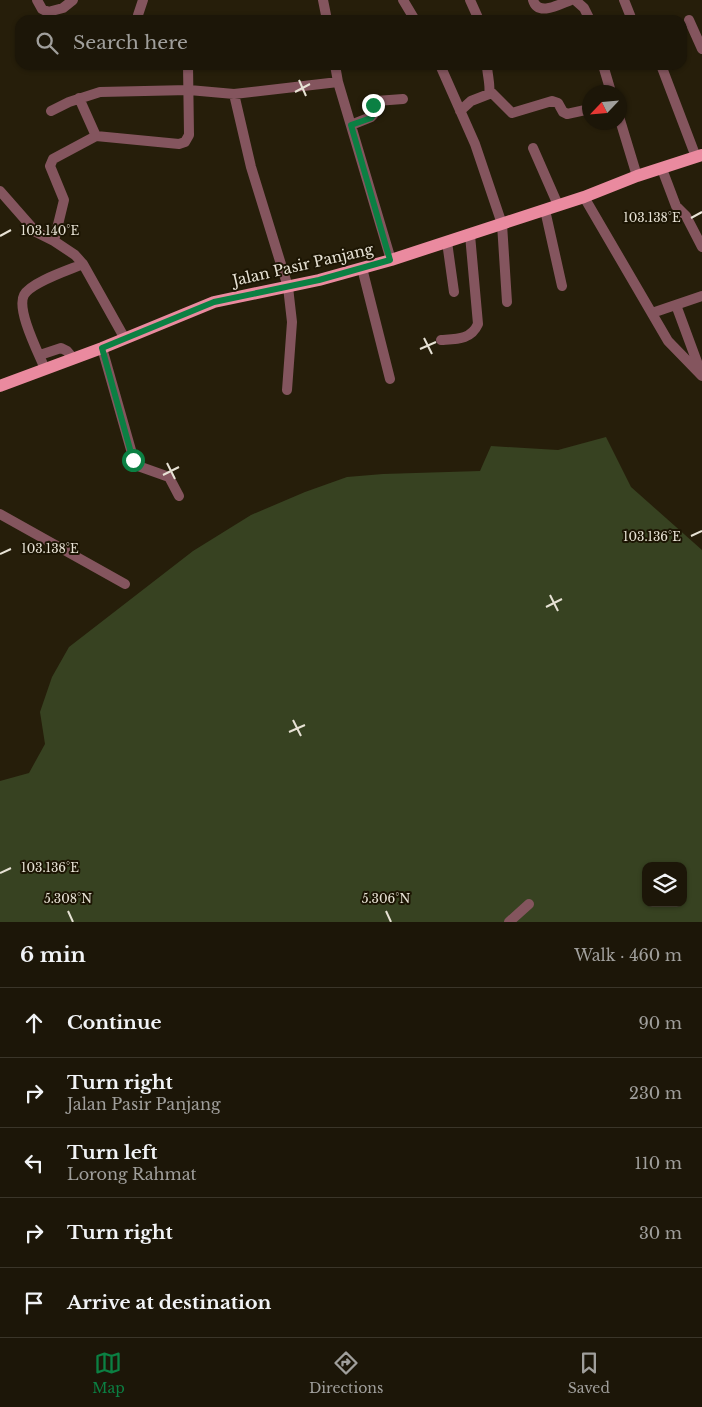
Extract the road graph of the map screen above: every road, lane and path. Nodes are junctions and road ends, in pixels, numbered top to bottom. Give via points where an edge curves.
1 (37, 0) edge
2 (73, 0) edge
3 (143, 0) edge
4 (323, 0) edge
5 (403, 0) edge
6 (470, 0) edge
7 (533, 0) edge
8 (571, 0) edge
9 (575, 0) edge
10 (624, 0) edge
11 (138, 15) edge
12 (326, 15) edge
13 (412, 15) edge
14 (476, 15) edge
15 (588, 15) edge
16 (630, 15) edge
17 (689, 20) dead end
18 (702, 49) edge
19 (188, 70) edge
20 (336, 70) edge
21 (442, 70) edge
22 (487, 70) edge
23 (604, 70) edge
24 (662, 70) edge
25 (338, 82) junction
26 (609, 85) edge
27 (189, 90) junction
28 (490, 91) junction
29 (234, 94) junction
30 (79, 98) junction
31 (403, 99) dead end
32 (51, 111) dead end
33 (460, 111) junction
34 (582, 111) edge
35 (351, 125) junction
36 (623, 130) edge
37 (96, 136) junction
38 (533, 148) dead end
39 (699, 156) edge
40 (662, 169) junction
41 (637, 176) junction
42 (0, 191) edge
43 (584, 197) junction
44 (558, 206) junction
45 (545, 210) junction
46 (502, 224) junction
47 (470, 235) junction
48 (54, 241) junction
49 (447, 242) junction
50 (702, 248) edge
51 (390, 260) junction
52 (83, 264) junction
53 (362, 268) junction
54 (562, 286) dead end
55 (288, 287) junction
56 (454, 292) dead end
57 (702, 296) edge
58 (507, 302) dead end
59 (676, 305) junction
60 (652, 313) junction
61 (124, 338) junction
62 (441, 340) dead end
63 (102, 348) junction
64 (40, 355) junction
65 (73, 358) junction
66 (45, 369) junction
67 (390, 379) dead end
68 (0, 386) edge
69 (287, 390) dead end
70 (179, 496) dead end
71 (0, 514) edge
72 (125, 584) dead end
73 (528, 904) dead end
74 (509, 922) edge

1 - 2 street via 48,12 64,8
3 - 11 street
4 - 12 street
5 - 13 street
6 - 14 street
7 - 8 street via 541,9
9 - 15 street
10 - 16 street
17 - 18 street
19 - 27 street
20 - 25 street
21 - 33 street
22 - 28 street
23 - 26 street
24 - 39 street
25 - 29 street
25 - 35 street
27 - 29 street
27 - 30 street via 100,92
27 - 37 street via 189,135 185,142
28 - 33 street
28 - 34 street via 512,113 552,101 567,114
29 - 55 street via 251,167
30 - 32 street
30 - 37 street
31 - 35 street via 376,102 371,118
33 - 46 street
35 - 51 street
36 - 41 street
37 - 48 street via 51,162 64,200
38 - 44 street
39 - 40 main road, Jalan Pasir Panjang
40 - 41 main road, Jalan Pasir Panjang
40 - 50 street via 676,206 686,216
41 - 43 main road, Jalan Pasir Panjang
42 - 48 street via 36,232
43 - 44 main road, Jalan Pasir Panjang
43 - 60 street
44 - 45 main road, Jalan Pasir Panjang
45 - 46 main road, Jalan Pasir Panjang
45 - 54 street
46 - 47 main road, Jalan Pasir Panjang
46 - 58 street
47 - 49 main road, Jalan Pasir Panjang
47 - 62 street via 478,324 475,330 460,339
48 - 52 street
49 - 51 main road, Jalan Pasir Panjang
49 - 56 street
51 - 53 main road, Jalan Pasir Panjang
52 - 61 street
52 - 64 street via 38,284 24,295 23,312
53 - 55 main road, Jalan Pasir Panjang
53 - 67 street
55 - 61 main road, Jalan Pasir Panjang via 214,302
55 - 69 street via 292,322
57 - 59 street
59 - 60 street
59 - 60 street via 702,376 668,341
61 - 63 main road, Jalan Pasir Panjang
63 - 65 main road, Jalan Pasir Panjang
63 - 70 street via 135,464 169,477
64 - 65 street via 61,348
64 - 66 street
65 - 66 main road, Jalan Pasir Panjang
66 - 68 main road, Jalan Pasir Panjang
71 - 72 street
73 - 74 street

